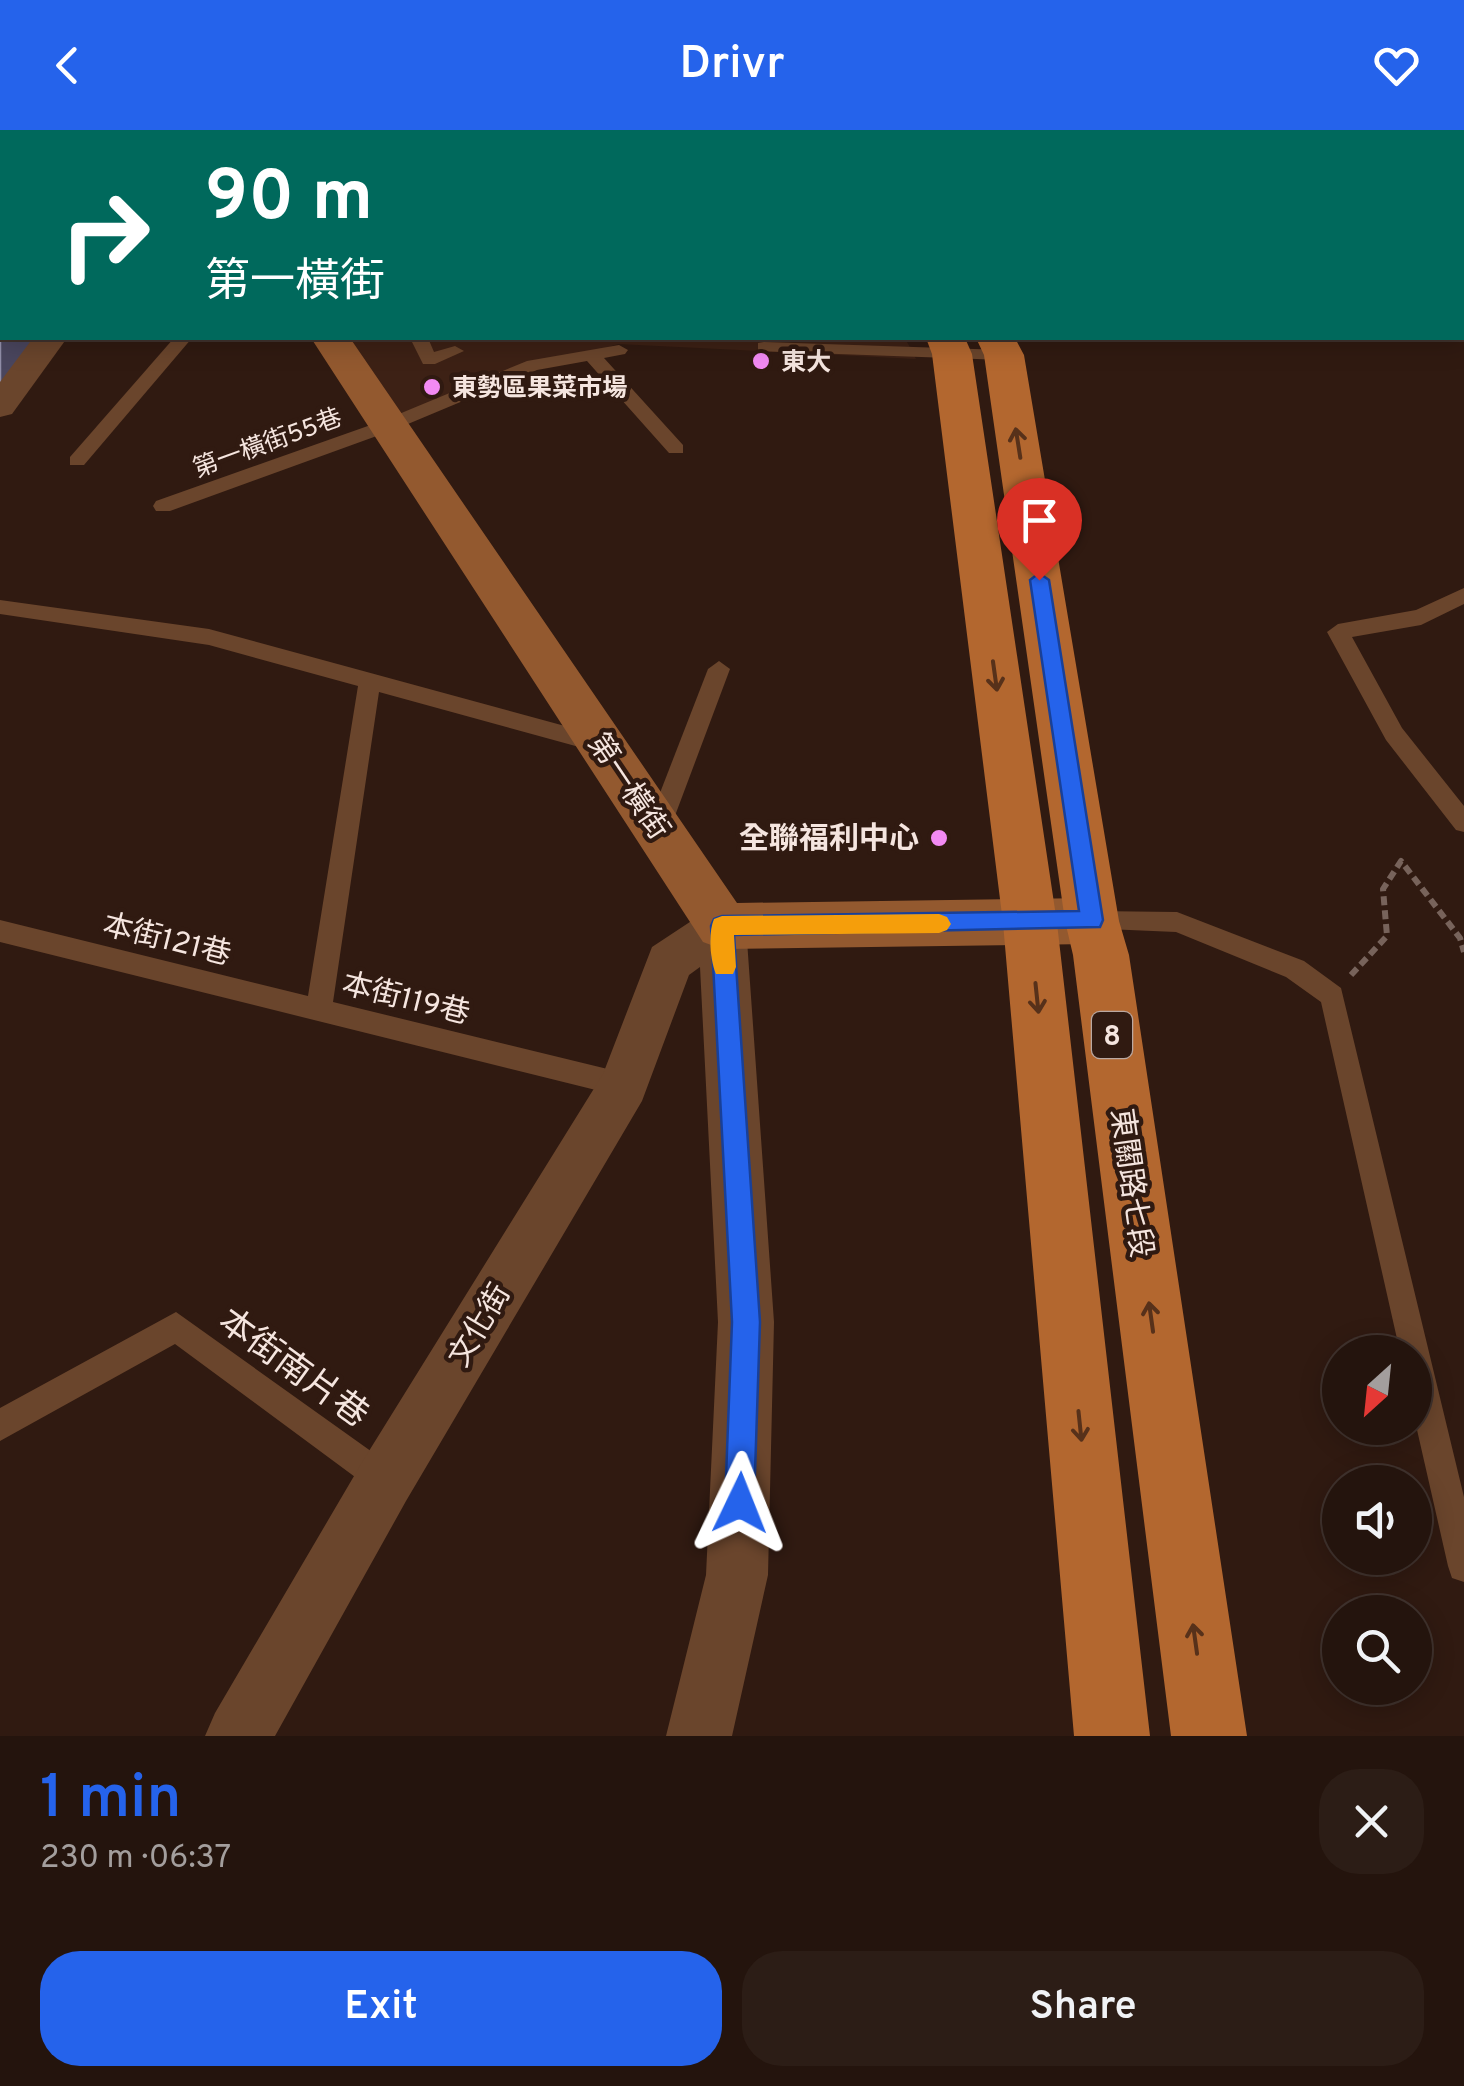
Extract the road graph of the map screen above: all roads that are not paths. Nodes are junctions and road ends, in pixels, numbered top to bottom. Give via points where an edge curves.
1 (49, 340) edge
2 (181, 340) edge
3 (331, 340) edge
4 (420, 340) edge
5 (975, 346) edge
6 (764, 347) dead end
7 (455, 350) dead end
8 (618, 350) dead end
9 (592, 355) junction
10 (0, 406) edge
11 (389, 425) junction
12 (676, 449) dead end
13 (76, 462) dead end
14 (163, 506) dead end
15 (1464, 595) edge
16 (0, 607) edge
17 (719, 669) dead end
18 (370, 681) junction
19 (601, 744) junction
20 (1464, 823) edge
21 (658, 829) junction
22 (1092, 920) junction
23 (1030, 923) junction
24 (722, 926) junction
25 (0, 931) edge
26 (320, 1010) junction
27 (624, 1085) junction
28 (1411, 1335) edge
29 (0, 1426) edge
30 (1432, 1427) edge
31 (385, 1480) junction
32 (1464, 1566) edge
33 (238, 1736) edge
34 (699, 1736) edge
35 (1112, 1736) edge
36 (1208, 1736) edge

1 - 10 street
2 - 13 lane
3 - 11 street, 第一橫街
4 - 7 lane via 429,360
5 - 6 lane
22 -> 5 main road, 東關路七段 / 8
5 -> 23 main road
8 - 9 lane, 第一橫街55巷
9 - 11 lane, 第一橫街55巷 via 533,365
9 - 12 lane
11 - 14 lane, 第一橫街55巷
11 - 19 street, 第一橫街
15 - 20 lane via 1421,617 1338,632 1394,734
16 - 18 lane via 208,637
17 - 21 lane
18 - 19 lane
18 - 26 lane, 本街119巷
19 - 21 street, 第一橫街
21 - 24 street, 第一橫街
22 - 23 street
22 - 28 lane via 1178,922 1295,968 1332,996
36 -> 22 main road, 東關路七段 / 8
23 - 24 street
23 -> 35 main road
24 - 27 street, 文化街 via 669,962
24 - 34 street via 746,1342 737,1575
25 - 26 lane, 本街121巷
26 - 27 lane, 本街119巷
27 - 31 street, 文化街
29 - 31 lane, 本街南片巷 via 176,1327
30 - 32 lane
31 - 33 street, 文化街

